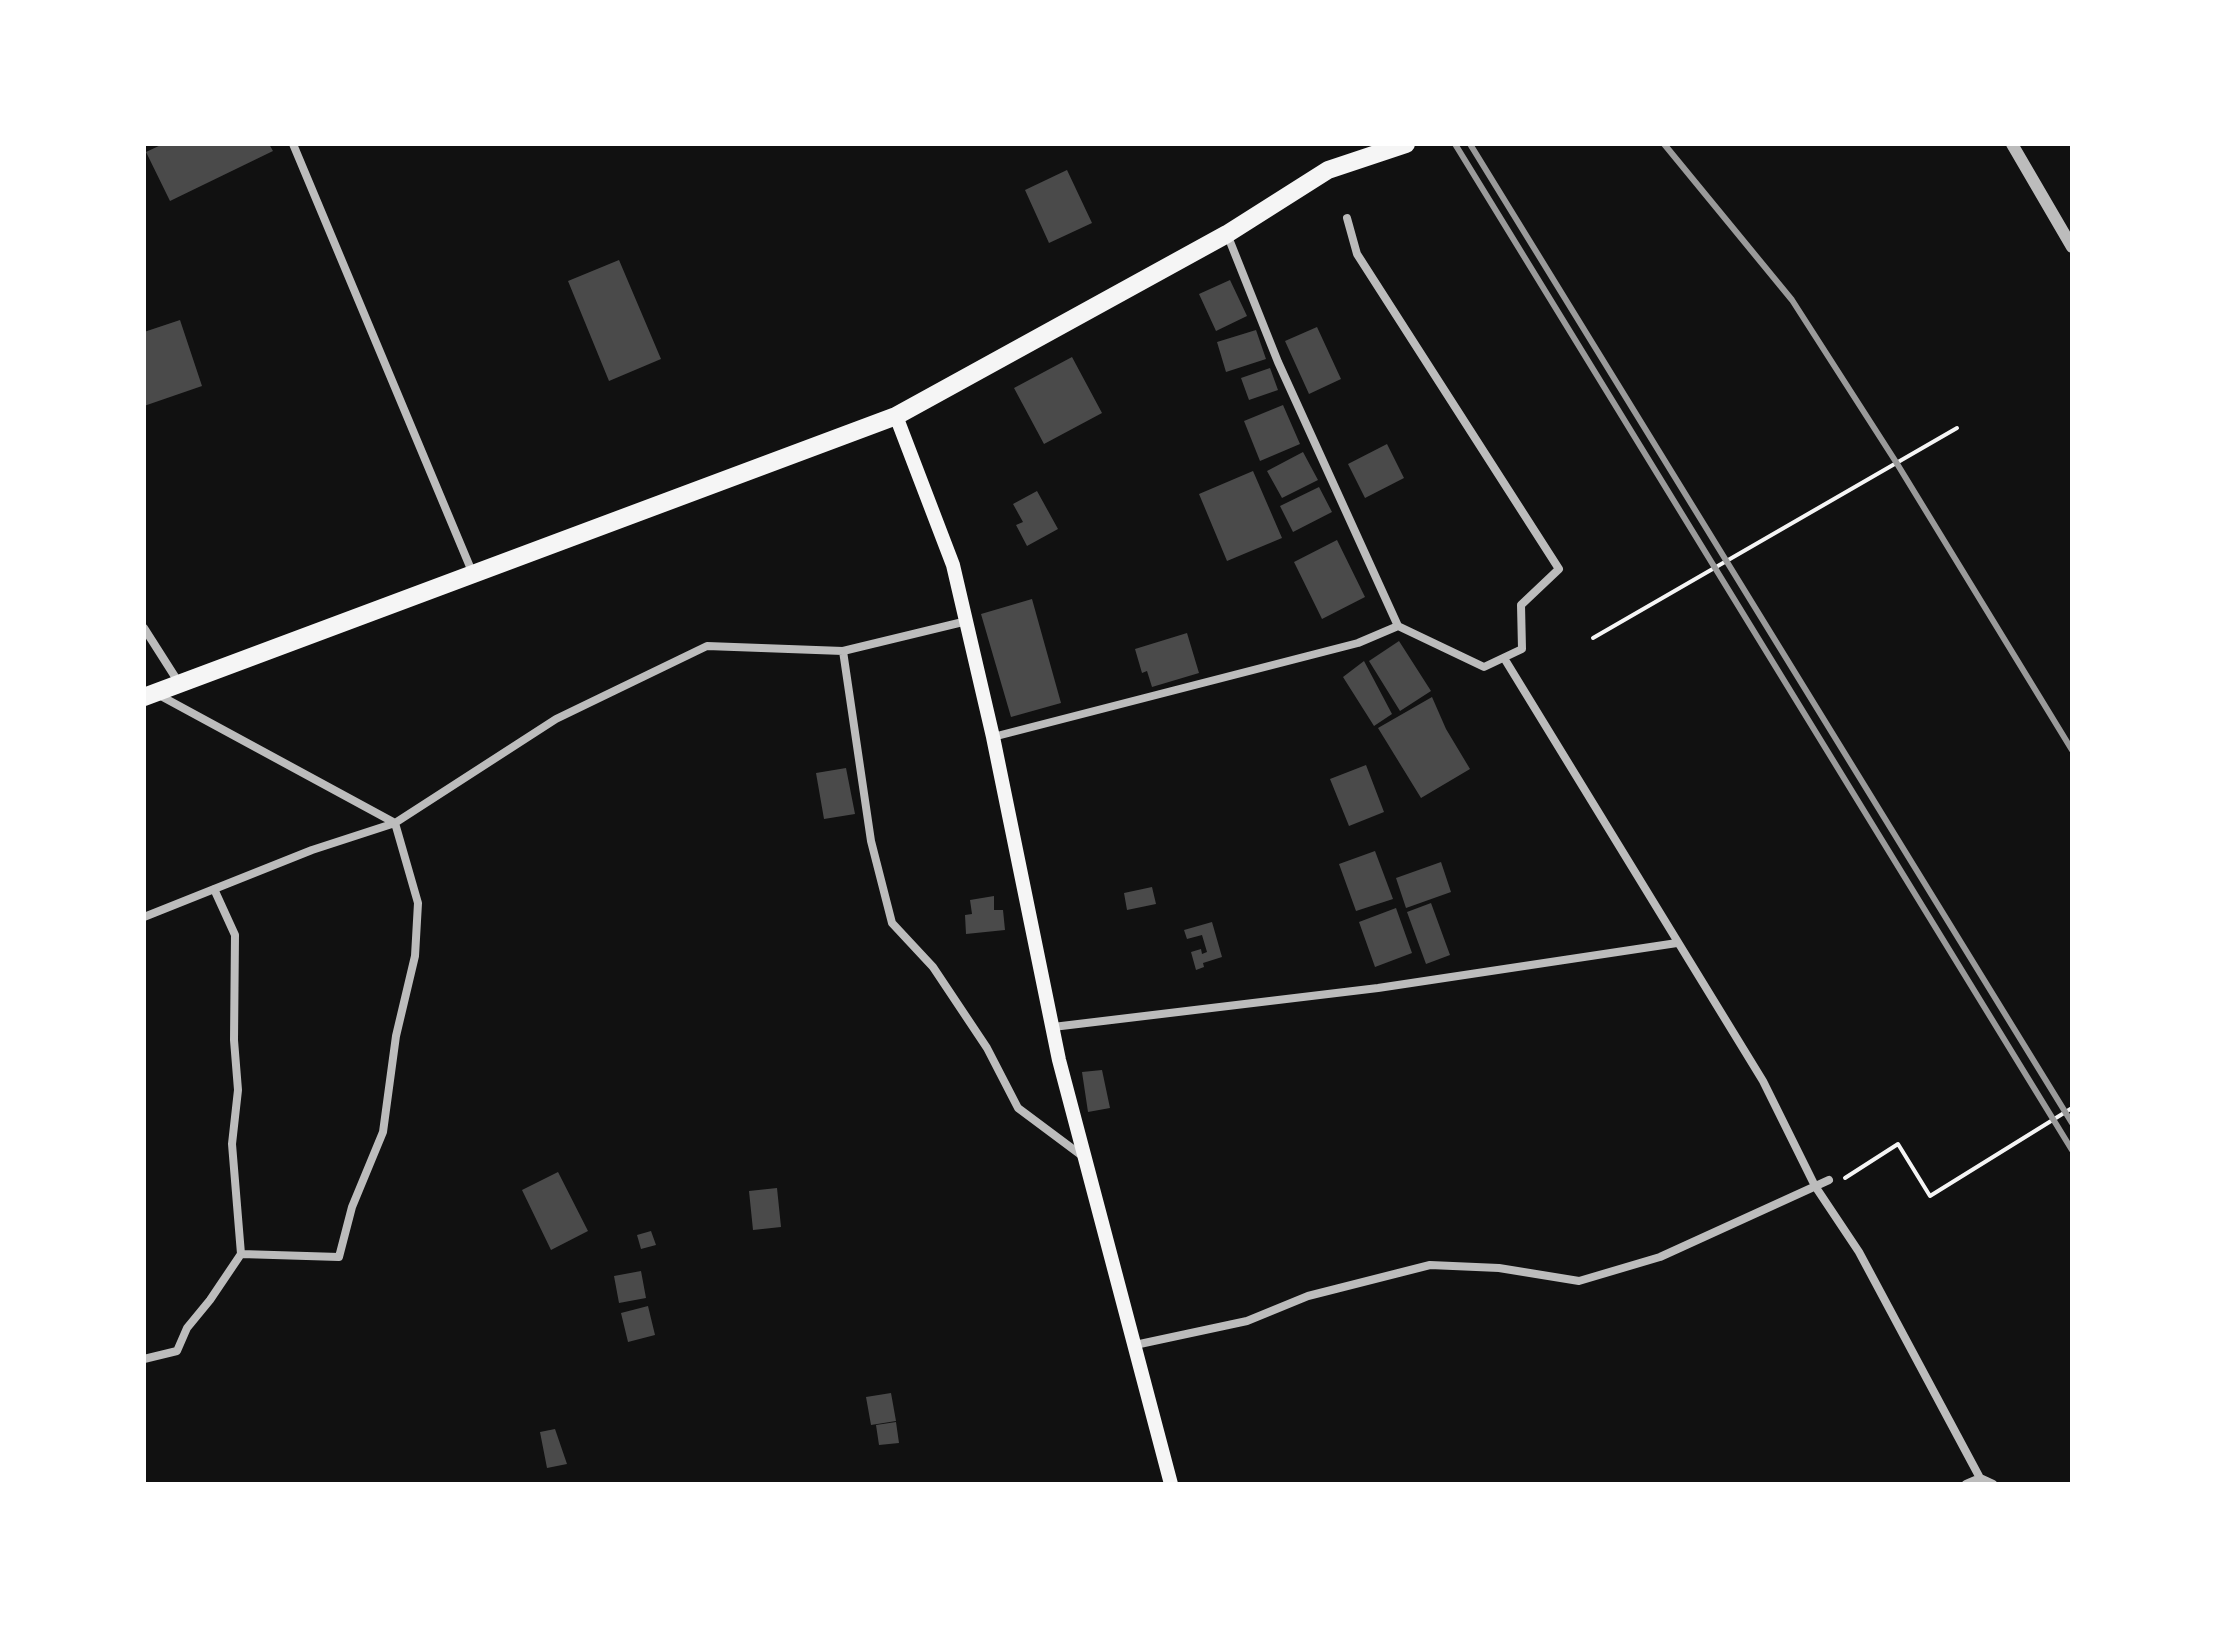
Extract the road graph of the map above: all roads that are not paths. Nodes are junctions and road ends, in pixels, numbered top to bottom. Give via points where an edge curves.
1 (293, 144) edge
2 (1406, 144) edge
3 (2012, 144) edge
4 (1347, 218) dead end
5 (1227, 234) junction
6 (2072, 247) edge
7 (896, 416) junction
8 (473, 574) junction
9 (967, 621) junction
10 (1398, 626) junction
11 (144, 628) edge
12 (843, 651) junction
13 (1504, 658) junction
14 (179, 683) junction
15 (150, 695) edge
16 (993, 737) junction
17 (395, 823) junction
18 (214, 889) junction
19 (144, 917) edge
20 (1677, 943) junction
21 (1053, 1027) junction
22 (1085, 1158) junction
23 (1829, 1180) dead end
24 (1815, 1186) junction
25 (241, 1254) junction
26 (1135, 1345) junction
27 (144, 1359) edge
28 (1980, 1478) junction
29 (1171, 1484) edge
30 (1966, 1484) edge
31 (1993, 1484) edge

1 - 8 street
2 - 5 highway via 1328,170
3 - 6 street
4 - 13 street via 1357,254 1559,569 1521,605 1522,649
5 - 7 highway
5 - 10 street via 1278,362
7 - 8 highway
7 - 9 main road via 953,565
8 - 14 highway
9 - 12 street
9 - 16 main road
10 - 13 street via 1484,667
10 - 16 street via 1358,643
11 - 14 street
12 - 17 street via 707,646 556,719
12 - 22 street via 871,841 892,923 933,967 987,1048 1018,1108
13 - 20 street
14 - 15 highway
15 - 17 street
16 - 21 main road
17 - 18 street
17 - 25 street via 418,903 415,956 396,1036 383,1132 352,1207 339,1257
18 - 19 street
18 - 25 street via 235,935 238,1090 232,1144
20 - 21 street via 1378,988
20 - 24 street via 1763,1081
21 - 22 main road
22 - 26 main road
23 - 24 street
24 - 26 street via 1660,1257 1579,1281 1499,1268 1430,1265 1308,1296 1247,1321
24 - 28 street via 1859,1252
25 - 27 street via 187,1328 177,1351
26 - 29 main road
28 - 30 street
28 - 31 street

